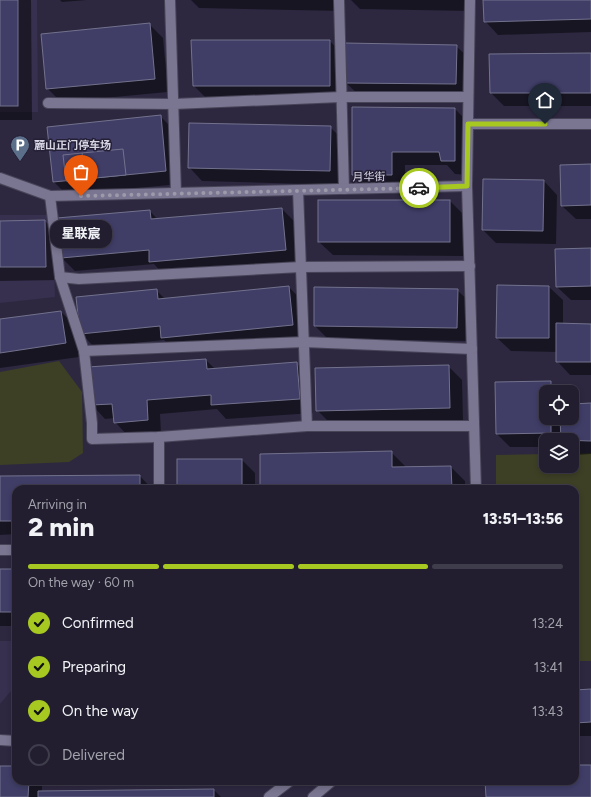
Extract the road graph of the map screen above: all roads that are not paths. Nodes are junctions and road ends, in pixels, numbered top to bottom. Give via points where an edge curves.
1 (170, 0) edge
2 (339, 0) edge
3 (470, 0) edge
4 (341, 97) junction
5 (468, 97) junction
6 (48, 103) dead end
7 (174, 104) junction
8 (468, 124) junction
9 (591, 124) edge
10 (0, 178) edge
11 (467, 186) junction
12 (344, 189) junction
13 (298, 190) junction
14 (176, 193) junction
15 (50, 196) junction
16 (470, 266) junction
17 (301, 267) junction
18 (60, 277) junction
19 (304, 342) junction
20 (472, 349) junction
21 (84, 351) junction
22 (307, 426) junction
23 (474, 426) junction
24 (159, 437) junction
25 (476, 484) edge
26 (159, 485) edge
27 (0, 550) edge
28 (12, 550) edge
29 (0, 740) edge
30 (12, 741) edge
31 (285, 785) edge
32 (327, 785) edge
33 (269, 797) edge
34 (313, 797) edge

1 - 7 street
2 - 4 street
3 - 5 street
4 - 5 street
4 - 7 street
4 - 12 street
5 - 8 street
6 - 7 street
7 - 14 street
8 - 9 street
8 - 11 street
10 - 15 street
11 - 12 street, 月华街
11 - 16 street
12 - 13 street, 月华街
13 - 14 street, 月华街
13 - 17 street
14 - 15 street, 月华街
15 - 18 street
16 - 17 street
16 - 20 street
17 - 18 street via 79,279
17 - 19 street
18 - 21 street
19 - 20 street
19 - 21 street
19 - 22 street
20 - 23 street
21 - 24 street via 92,439
22 - 23 street
22 - 24 street
23 - 25 street
24 - 26 street
27 - 28 street
29 - 30 street
31 - 33 street
32 - 34 street

